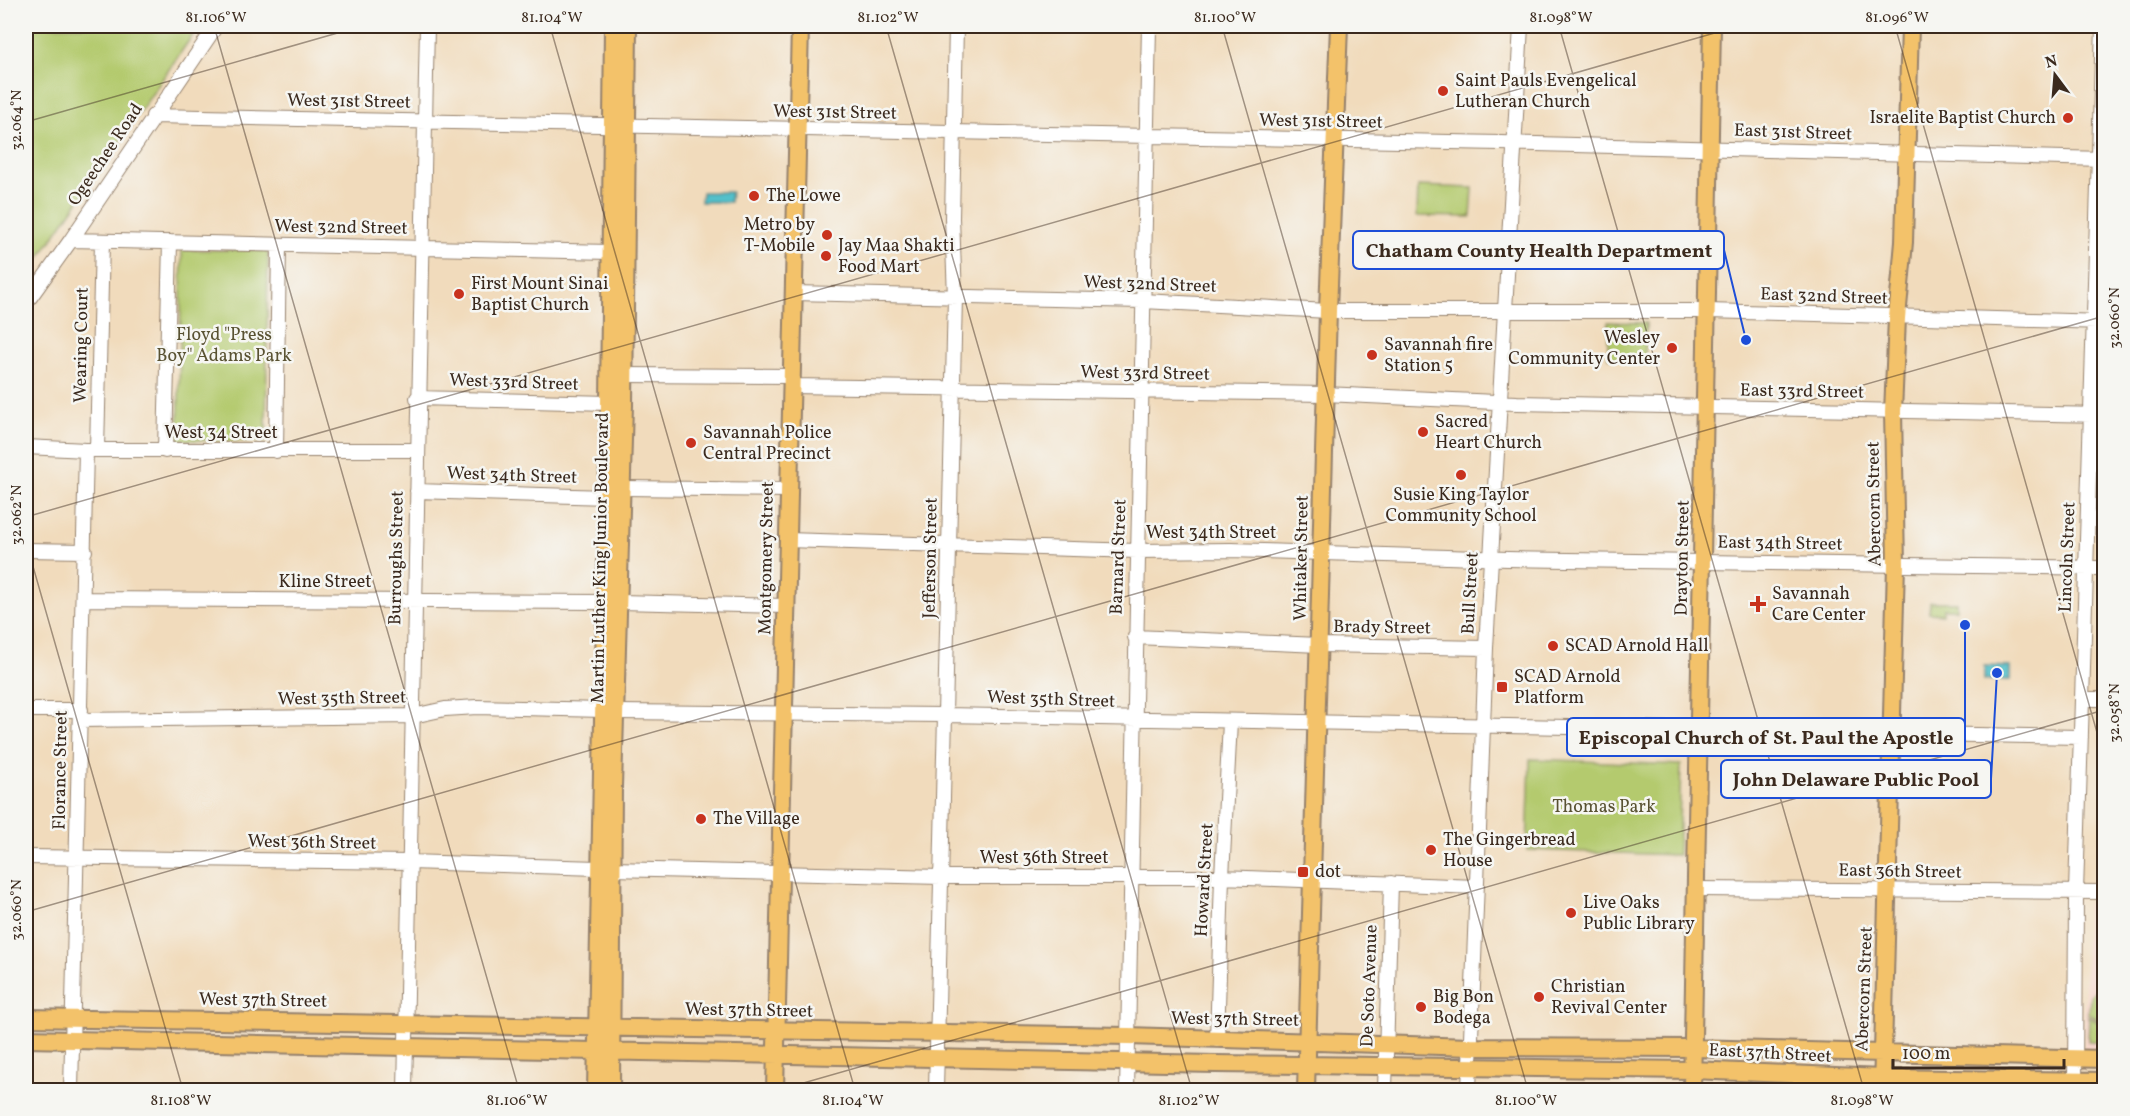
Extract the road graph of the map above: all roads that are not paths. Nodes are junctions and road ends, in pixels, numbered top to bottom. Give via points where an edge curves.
1 (216, 26) edge
2 (427, 26) edge
3 (613, 26) edge
4 (628, 26) edge
5 (800, 26) edge
6 (956, 26) edge
7 (1149, 26) edge
8 (1339, 26) edge
9 (1521, 26) edge
10 (1712, 26) edge
11 (1910, 26) edge
12 (2103, 26) edge
13 (153, 116) junction
14 (425, 122) junction
15 (621, 127) junction
16 (797, 130) junction
17 (954, 133) junction
18 (1146, 137) junction
19 (1336, 140) junction
20 (1516, 144) junction
21 (1711, 148) junction
22 (1906, 154) junction
23 (2101, 159) edge
24 (71, 240) junction
25 (102, 241) junction
26 (170, 242) junction
27 (279, 245) junction
28 (421, 248) junction
29 (610, 252) junction
30 (793, 294) junction
31 (955, 297) junction
32 (1143, 301) junction
33 (26, 303) edge
34 (1328, 311) junction
35 (1506, 311) junction
36 (1708, 311) junction
37 (1897, 318) junction
38 (2099, 322) edge
39 (625, 375) junction
40 (791, 381) junction
41 (953, 389) junction
42 (1140, 392) junction
43 (1325, 394) junction
44 (417, 398) junction
45 (1499, 402) junction
46 (609, 403) junction
47 (1705, 407) junction
48 (1893, 412) junction
49 (2097, 415) edge
50 (26, 447) edge
51 (92, 450) junction
52 (165, 450) junction
53 (416, 450) junction
54 (276, 451) junction
55 (623, 488) junction
56 (788, 490) junction
57 (417, 491) junction
58 (606, 497) junction
59 (787, 540) junction
60 (949, 543) junction
61 (26, 550) edge
62 (85, 551) junction
63 (1137, 551) junction
64 (1321, 552) junction
65 (1491, 558) junction
66 (1703, 561) junction
67 (1896, 564) junction
68 (2086, 568) junction
69 (2104, 568) edge
70 (83, 599) junction
71 (414, 601) junction
72 (612, 602) junction
73 (785, 606) junction
74 (1135, 637) junction
75 (1319, 645) junction
76 (1486, 648) junction
77 (2082, 699) junction
78 (2104, 699) edge
79 (26, 710) edge
80 (610, 711) junction
81 (783, 713) junction
82 (80, 715) junction
83 (945, 715) junction
84 (413, 716) junction
85 (1134, 720) junction
86 (1230, 722) junction
87 (1317, 723) junction
88 (1484, 725) junction
89 (1700, 730) junction
90 (1892, 734) junction
91 (2081, 737) junction
92 (26, 857) edge
93 (78, 858) junction
94 (410, 862) junction
95 (605, 868) junction
96 (778, 874) junction
97 (1130, 876) junction
98 (941, 877) junction
99 (1221, 877) junction
100 (1312, 880) junction
101 (1391, 883) junction
102 (1476, 887) junction
103 (1696, 889) junction
104 (1887, 889) junction
105 (2076, 892) junction
106 (2104, 892) edge
107 (26, 1018) edge
108 (74, 1019) junction
109 (408, 1022) junction
110 (604, 1027) junction
111 (776, 1032) junction
112 (937, 1033) junction
113 (1128, 1036) junction
114 (26, 1039) edge
115 (73, 1040) junction
116 (1217, 1040) junction
117 (1308, 1041) junction
118 (1386, 1043) junction
119 (407, 1047) junction
120 (1471, 1047) junction
121 (1693, 1048) junction
122 (604, 1052) junction
123 (776, 1053) junction
124 (1883, 1054) junction
125 (2075, 1056) junction
126 (936, 1058) junction
127 (2104, 1059) edge
128 (1128, 1062) junction
129 (1386, 1065) junction
130 (1306, 1066) junction
131 (1471, 1069) junction
132 (1692, 1070) junction
133 (2104, 1081) edge
134 (1882, 1084) edge
135 (2075, 1085) edge
136 (71, 1090) edge
137 (405, 1090) edge
138 (596, 1090) edge
139 (611, 1090) edge
140 (775, 1090) edge
141 (936, 1090) edge
142 (1127, 1090) edge
143 (1306, 1090) edge
144 (1385, 1090) edge
145 (1469, 1090) edge
146 (1692, 1090) edge

1 - 13 street, Ogeechee Road
2 - 14 street, Burroughs Street
3 - 15 main road, Martin Luther King Junior Boulevard
4 - 15 main road, Martin Luther King Junior Boulevard
5 - 16 main road, Montgomery Street
6 - 17 street, Jefferson Street
7 - 18 street, Barnard Street
8 - 19 main road, Whitaker Street
9 - 20 street, Bull Street
10 - 21 main road, Drayton Street
11 - 22 main road, Abercorn Street
12 - 23 street, Lincoln Street
13 - 14 street, West 31st Street
13 - 24 street, Ogeechee Road
14 - 15 street, West 31st Street
14 - 28 street, Burroughs Street
15 - 16 street, West 31st Street
15 - 29 main road, Martin Luther King Junior Boulevard
15 - 39 main road, Martin Luther King Junior Boulevard
16 - 17 street, West 31st Street
16 - 30 main road, Montgomery Street
17 - 18 street, West 31st Street
17 - 31 street, Jefferson Street
18 - 19 street, West 31st Street
18 - 32 street, Barnard Street
19 - 20 street, West 31st Street
19 - 34 main road, Whitaker Street
20 - 21 street, East 31st Street
20 - 35 street, Bull Street
21 - 22 street, East 31st Street
21 - 36 main road, Drayton Street
22 - 23 street, East 31st Street
22 - 37 main road, Abercorn Street
23 - 38 street, Lincoln Street
24 - 25 street, West 32nd Street
24 - 33 street, Ogeechee Road
25 - 26 street, West 32nd Street
25 - 51 street, Wearing Court
26 - 27 street, West 32nd Street
26 - 52 street
27 - 28 street, West 32nd Street
27 - 54 street
28 - 29 street, West 32nd Street
28 - 44 street, Burroughs Street
29 - 46 main road, Martin Luther King Junior Boulevard
30 - 31 street, West 32nd Street
30 - 40 main road, Montgomery Street
31 - 32 street, West 32nd Street
31 - 41 street, Jefferson Street
32 - 34 street, West 32nd Street
32 - 42 street, Barnard Street
34 - 35 street, West 32nd Street
34 - 43 main road, Whitaker Street
35 - 36 street, East 32nd Street
35 - 45 street, Bull Street
36 - 37 street, East 32nd Street
36 - 47 main road, Drayton Street
37 - 38 street, East 32nd Street
37 - 48 main road, Abercorn Street
38 - 49 street, Lincoln Street
39 - 40 street, West 33rd Street
39 - 55 main road, Martin Luther King Junior Boulevard
40 - 41 street, West 33rd Street
40 - 56 main road, Montgomery Street
41 - 42 street, West 33rd Street
41 - 60 street, Jefferson Street
42 - 43 street, West 33rd Street
42 - 63 street, Barnard Street
43 - 45 street, West 33rd Street
43 - 64 main road, Whitaker Street
44 - 46 street, West 33rd Street
44 - 53 street, Burroughs Street
45 - 47 street, East 33rd Street
45 - 65 street, Bull Street
46 - 58 main road, Martin Luther King Junior Boulevard
47 - 48 street, East 33rd Street
47 - 66 main road, Drayton Street
48 - 49 street, East 33rd Street
48 - 67 main road, Abercorn Street
49 - 68 street, Lincoln Street
50 - 51 street, West 34 Street
51 - 52 street, West 34 Street
51 - 62 street, Florance Street
52 - 54 street, West 34 Street
53 - 54 street, West 34 Street
53 - 57 street, Burroughs Street
55 - 56 street
55 - 72 main road, Martin Luther King Junior Boulevard
56 - 59 main road, Montgomery Street
57 - 58 street, West 34th Street
57 - 71 street, Burroughs Street
58 - 72 main road, Martin Luther King Junior Boulevard
59 - 60 street, West 34th Street
59 - 73 main road, Montgomery Street
60 - 63 street, West 34th Street
60 - 83 street, Jefferson Street
61 - 62 street
62 - 70 street, Florance Street
63 - 64 street, West 34th Street
63 - 74 street, Barnard Street
64 - 65 street, West 34th Street
64 - 75 main road, Whitaker Street
65 - 66 street, East 34th Street
65 - 76 street, Bull Street
66 - 67 street, East 34th Street
66 - 89 main road, Drayton Street
67 - 68 street, East 34th Street
67 - 90 main road, Abercorn Street
68 - 69 street, East 34th Street
68 - 77 street, Lincoln Street
70 - 71 street, Kline Street
70 - 82 street, Florance Street
71 - 72 street, Kline Street
71 - 84 street, Burroughs Street
72 - 73 street, Kline Street
72 - 80 main road, Martin Luther King Junior Boulevard
73 - 81 main road, Montgomery Street
74 - 75 street, Brady Street
74 - 85 street, Barnard Street
75 - 76 street, Brady Street
75 - 87 main road, Whitaker Street
76 - 88 street, Bull Street
77 - 78 street
77 - 91 street, Lincoln Street
79 - 82 street, West 35th Street
80 - 81 street, West 35th Street
80 - 84 street, West 35th Street via 477,707
80 - 95 main road, Martin Luther King Junior Boulevard
81 - 83 street, West 35th Street
81 - 96 main road, Montgomery Street
82 - 84 street, West 35th Street
82 - 93 street, Florance Street
83 - 85 street, West 35th Street
83 - 98 street, Jefferson Street
84 - 94 street, Burroughs Street
85 - 86 street, West 35th Street
85 - 97 street, Barnard Street
86 - 87 street, West 35th Street
86 - 99 street, Howard Street
87 - 88 street, West 35th Street
87 - 100 main road, Whitaker Street
88 - 89 street, West 35th Street
88 - 102 street, Bull Street
89 - 90 street, West 35th Street
89 - 103 main road, Drayton Street
90 - 91 street, West 35th Street
90 - 104 main road, Abercorn Street
91 - 105 street, Lincoln Street
92 - 93 street, West 36th Street
93 - 94 street, West 36th Street
93 - 108 street, Florance Street
94 - 95 street, West 36th Street
94 - 109 street, Burroughs Street
95 - 96 street, West 36th Street
95 - 110 main road, Martin Luther King Junior Boulevard
96 - 98 street, West 36th Street
96 - 111 main road, Montgomery Street
97 - 98 street, West 36th Street
97 - 99 street, West 36th Street
97 - 113 street, Barnard Street
98 - 112 street, Jefferson Street
99 - 100 street, West 36th Street
99 - 116 street, Howard Street
100 - 101 street, West 36th Street
100 - 117 main road, Whitaker Street
101 - 102 street, West 36th Street
101 - 118 street, De Soto Avenue
102 - 120 street, Bull Street
103 - 104 street, East 36th Street
103 - 121 main road, Drayton Street
104 - 105 street, East 36th Street
104 - 124 main road, Abercorn Street
105 - 106 street, East 36th Street
105 - 125 street, Lincoln Street
107 - 108 main road, West 37th Street
108 - 109 main road, West 37th Street
108 - 115 street, Florance Street
109 - 110 main road, West 37th Street
109 - 119 street, Burroughs Street
110 - 111 main road, West 37th Street
110 - 122 main road, Martin Luther King Junior Boulevard
111 - 112 main road, West 37th Street
111 - 123 main road, Montgomery Street
112 - 113 main road, West 37th Street
112 - 126 street, Jefferson Street
113 - 116 main road, West 37th Street
113 - 128 street, Barnard Street
114 - 115 main road
115 - 119 main road
115 - 136 street, Florance Street
116 - 117 main road, West 37th Street
117 - 118 main road, West 37th Street
117 - 130 main road, Whitaker Street
118 - 120 main road, West 37th Street
118 - 129 street, De Soto Avenue
119 - 122 main road
119 - 137 street, Burroughs Street
120 - 121 main road, East 37th Street
120 - 131 street, Bull Street
121 - 124 main road, East 37th Street
121 - 132 main road, Drayton Street
122 - 123 main road
122 - 138 main road, Martin Luther King Junior Boulevard
122 - 139 main road, Martin Luther King Junior Boulevard
123 - 126 main road
123 - 140 main road, Montgomery Street
124 - 125 main road, East 37th Street
124 - 134 main road, Abercorn Street
125 - 127 main road, East 37th Street
125 - 135 street, Lincoln Street
126 - 128 main road
126 - 141 street, Jefferson Street
128 - 130 main road
128 - 142 street, Barnard Street
129 - 130 main road
129 - 131 main road
129 - 144 street, De Soto Avenue
130 - 143 main road, Whitaker Street
131 - 132 main road, East 37th Street
131 - 145 street, Bull Street
132 - 134 main road, East 37th Street
132 - 146 main road, Drayton Street
133 - 135 main road, East 37th Street
134 - 135 main road, East 37th Street

